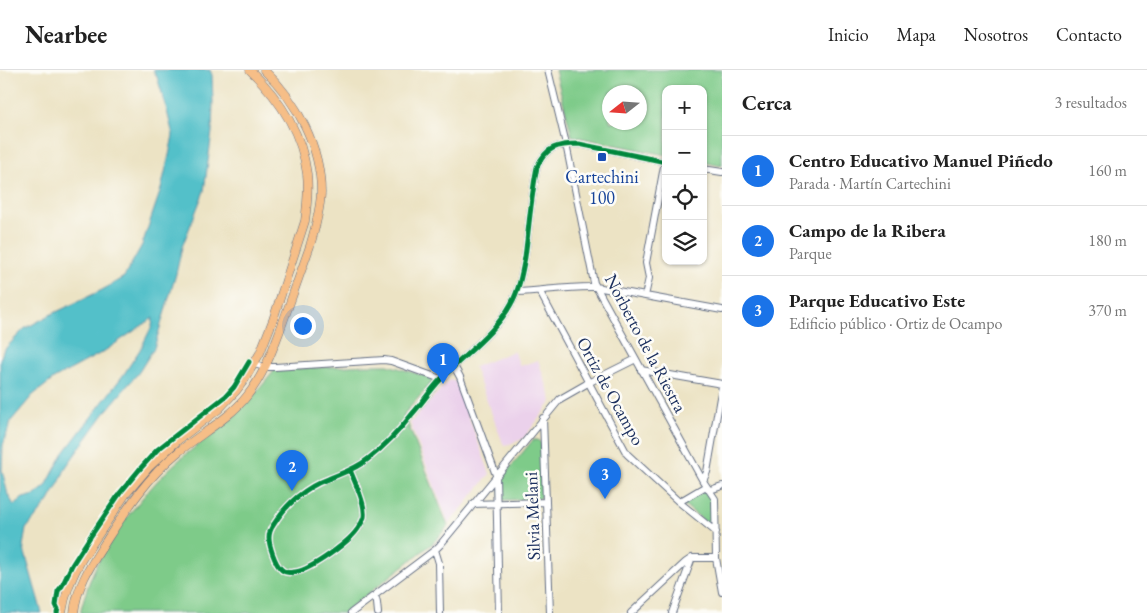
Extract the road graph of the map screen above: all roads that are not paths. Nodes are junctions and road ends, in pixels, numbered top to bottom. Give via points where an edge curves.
1 (250, 70) edge
2 (264, 70) edge
3 (548, 70) edge
4 (566, 144) junction
5 (662, 160) edge
6 (707, 170) edge
7 (722, 172) edge
8 (662, 175) edge
9 (596, 287) junction
10 (517, 292) junction
11 (540, 292) junction
12 (645, 296) junction
13 (722, 310) edge
14 (636, 359) junction
15 (254, 364) junction
16 (454, 366) junction
17 (265, 367) junction
18 (641, 370) junction
19 (441, 379) junction
20 (588, 383) junction
21 (722, 385) edge
22 (544, 418) junction
23 (350, 470) junction
24 (496, 475) junction
25 (706, 486) junction
26 (722, 486) edge
27 (546, 502) junction
28 (679, 502) junction
29 (497, 503) junction
30 (473, 504) junction
31 (716, 532) junction
32 (435, 550) junction
33 (692, 558) junction
34 (718, 561) edge
35 (722, 592) edge
36 (374, 595) junction
37 (62, 613) edge
38 (74, 613) edge
39 (351, 613) edge
40 (378, 613) edge
41 (440, 613) edge
42 (499, 613) edge
43 (550, 613) edge
44 (631, 613) edge
45 (672, 613) edge

1 - 15 main road via 278,101 293,127 303,155 308,187 308,205 300,239 273,320
2 - 17 main road via 286,95 310,138 318,164 321,194 310,246
3 - 4 street, Norberto de la Riestra
4 - 5 street
4 - 9 street, Norberto de la Riestra
4 - 10 street via 548,150 537,167
6 - 7 street
8 - 12 street via 646,263 649,278
9 - 11 street
9 - 12 street
9 - 14 street, Norberto de la Riestra
10 - 11 street
10 - 16 street via 502,319
11 - 20 street, Ortiz de Ocampo
12 - 13 street
14 - 18 street, Norberto de la Riestra
14 - 20 street
15 - 17 street
15 - 37 main road via 228,400 159,457 125,495 76,570
16 - 19 street
16 - 24 street
17 - 19 street via 384,360
17 - 38 main road via 239,405 163,465 136,496 83,578
18 - 21 street
18 - 25 street, Norberto de la Riestra
19 - 23 street via 397,433 369,459
20 - 22 street via 560,399
20 - 28 street, Ortiz de Ocampo via 627,454
21 - 25 street
22 - 24 street
22 - 27 street, Silvia Melani
23 - 23 street via 364,506 360,526 309,567 291,573 281,569 268,537 278,517 310,488
24 - 29 street
24 - 30 street
25 - 26 street
25 - 28 street
25 - 31 street, Norberto de la Riestra via 716,499
27 - 29 street
27 - 43 street, Silvia Melani
28 - 31 street, Ortiz de Ocampo
29 - 30 street
29 - 42 street
30 - 32 street
31 - 34 street, Norberto de la Riestra
32 - 36 street
32 - 41 street via 439,563
33 - 34 street
33 - 44 street
33 - 45 street
34 - 35 street, Norberto de la Riestra
36 - 39 street
36 - 40 street

